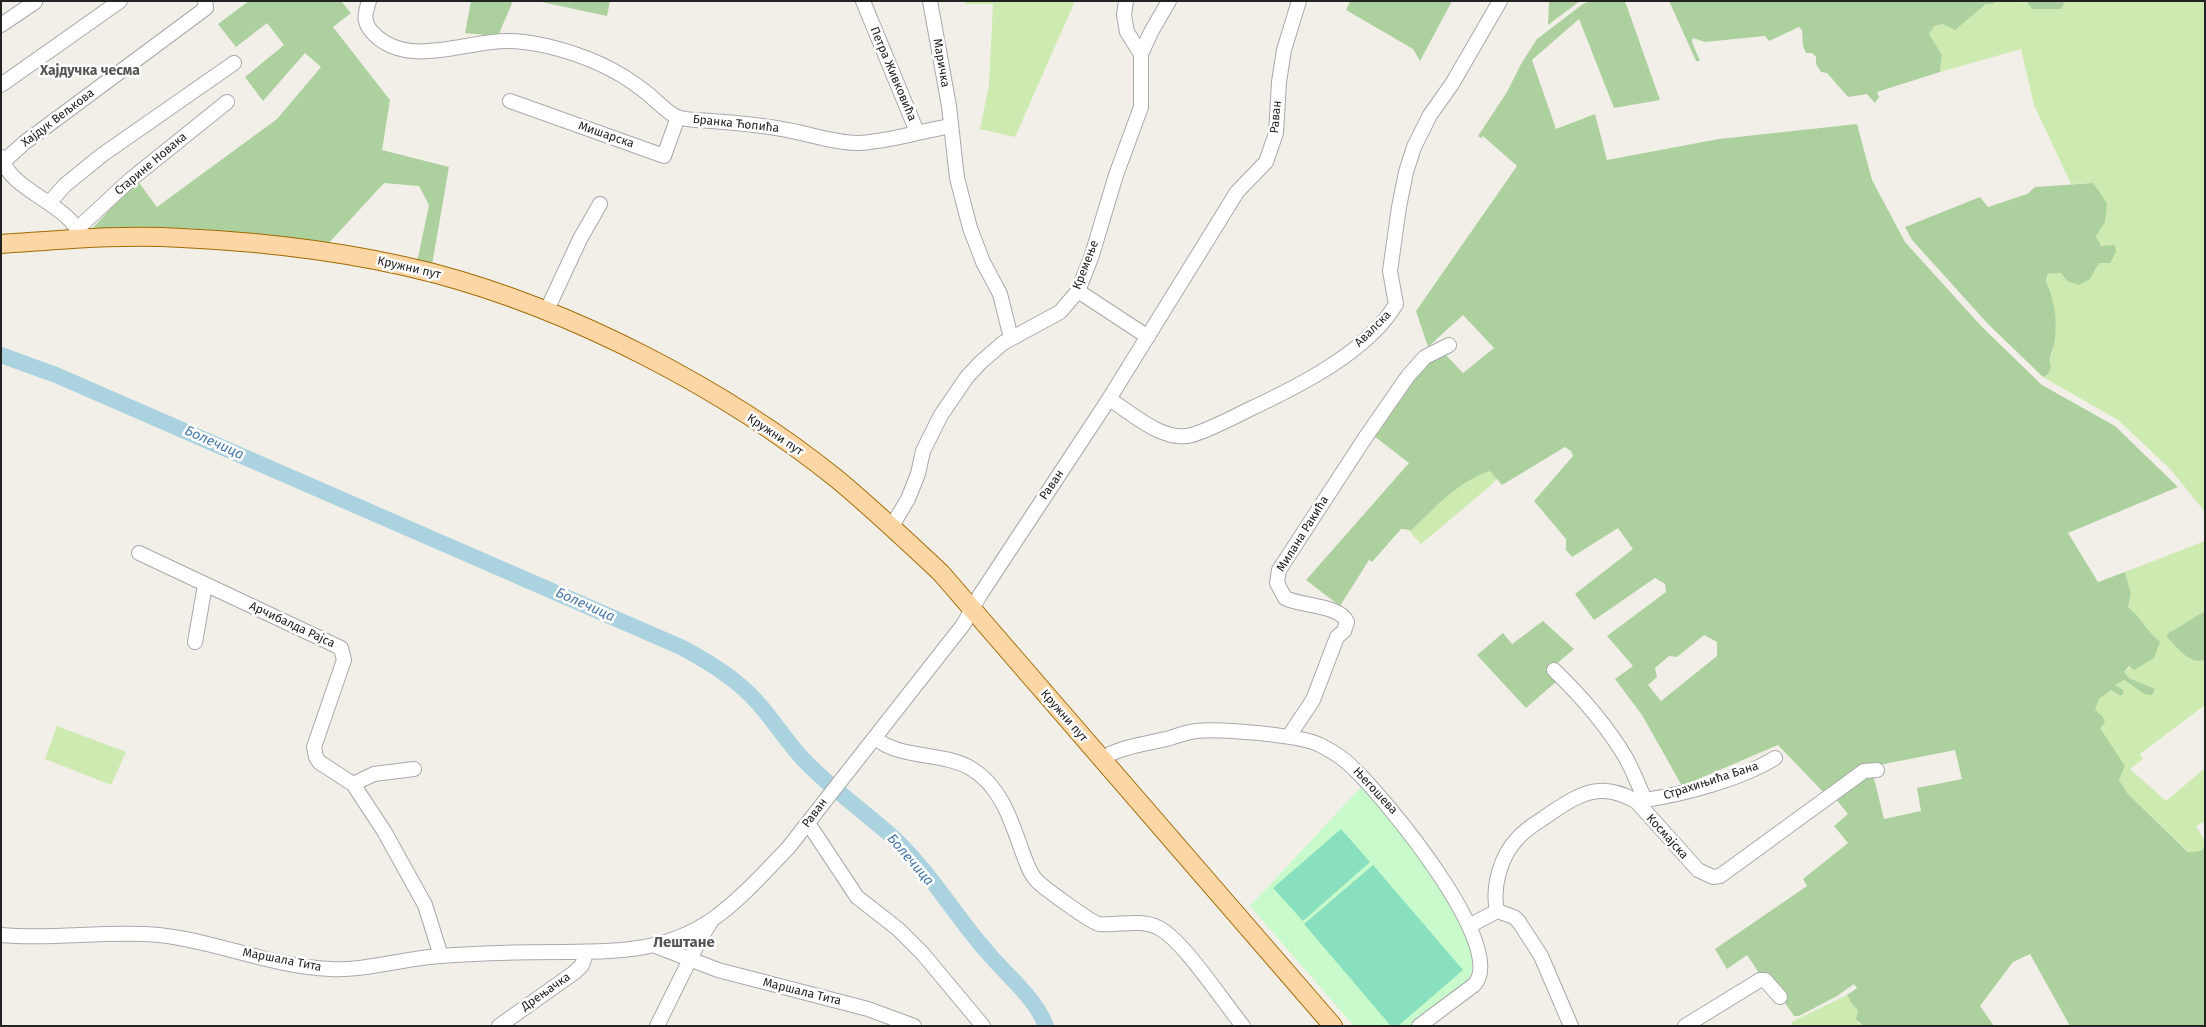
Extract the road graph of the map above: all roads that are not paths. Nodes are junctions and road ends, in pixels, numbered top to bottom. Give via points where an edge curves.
1 (120, 1) edge
2 (205, 1) edge
3 (369, 1) edge
4 (863, 1) edge
5 (930, 1) edge
6 (1126, 1) edge
7 (1169, 1) edge
8 (1299, 1) edge
9 (1500, 1) edge
10 (35, 2) edge
11 (1, 25) edge
12 (1141, 54) junction
13 (234, 63) dead end
14 (1, 85) edge
15 (510, 101) dead end
16 (227, 102) dead end
17 (678, 117) junction
18 (951, 126) junction
19 (917, 132) junction
20 (2, 160) edge
21 (49, 203) junction
22 (600, 204) dead end
23 (79, 234) junction
24 (1, 244) edge
25 (1078, 291) junction
26 (546, 312) junction
27 (1148, 337) junction
28 (1010, 338) junction
29 (1449, 345) dead end
30 (1109, 399) junction
31 (892, 526) junction
32 (139, 553) dead end
33 (205, 585) junction
34 (972, 610) junction
35 (194, 642) dead end
36 (1554, 670) dead end
37 (1289, 736) junction
38 (875, 738) junction
39 (1775, 758) dead end
40 (1102, 759) junction
41 (414, 769) dead end
42 (1877, 770) dead end
43 (353, 784) junction
44 (1640, 801) junction
45 (808, 823) junction
46 (1498, 911) junction
47 (712, 919) junction
48 (1469, 926) junction
49 (1, 935) edge
50 (653, 945) junction
51 (586, 953) junction
52 (441, 956) junction
53 (690, 960) junction
54 (1780, 997) dead end
55 (499, 1026) edge
56 (657, 1026) edge
57 (914, 1026) edge
58 (983, 1026) edge
59 (1243, 1026) edge
60 (1333, 1026) edge
61 (1419, 1026) edge
62 (1571, 1026) edge
63 (1684, 1026) edge

1 - 14 street
2 - 20 street, Хајдук Вељкова via 206,8
3 - 17 street, Бранка Ћопића via 364,15 366,25 380,39 392,45 407,50 431,51 506,41 549,46 620,74
4 - 19 street, Петра Живковића
5 - 18 street, Маричка
6 - 12 street via 1127,32
7 - 12 street
8 - 27 street, Раван via 1284,50 1276,133 1266,162 1237,192
9 - 30 street, Авалска via 1414,147 1406,172 1390,271 1396,304 1381,324 1345,355 1290,390 1192,436 1179,437 1164,432
10 - 11 street
12 - 25 street, Кремење via 1141,107
13 - 21 street via 102,155 65,185
15 - 17 street, Мишарска via 664,156
16 - 23 street, Старине Новака via 130,180
17 - 19 street, Бранка Ћопића via 763,125 846,142
18 - 19 street, Петра Живковића
18 - 28 street via 956,178 982,262 1000,294
20 - 21 street via 16,179
21 - 23 street
22 - 26 street
23 - 24 main road, Кружни пут
23 - 26 main road, Кружни пут via 264,244 342,254 458,280
25 - 27 street
25 - 28 street, Кремење via 1052,318
26 - 31 main road, Кружни пут via 626,347 716,396 814,462
27 - 30 street, Раван
28 - 31 street, Кремење via 974,369 945,408 923,451 908,499
29 - 37 street, Милана Ракића via 1425,357 1408,376 1279,570 1277,584 1285,598 1338,612 1347,622 1337,637 1313,700
30 - 34 street, Раван
31 - 34 main road, Кружни пут via 941,573
32 - 33 street, Арчибалда Рајса
33 - 35 street
33 - 43 street, Арчибалда Рајса via 341,648 344,660 314,751 325,766
34 - 38 street, Раван via 957,634
34 - 40 main road, Кружни пут
36 - 44 street via 1571,686 1626,758
37 - 40 street, Његошева via 1196,731 1115,752
37 - 48 street, Његошева via 1318,744 1352,766 1366,780 1412,834
38 - 45 street, Раван
38 - 59 street via 886,747 971,769 1003,802 1036,880 1095,923 1143,923 1163,930 1182,948
39 - 44 street, Страхињића Бана via 1708,785
40 - 60 main road, Кружни пут
41 - 43 street via 374,774
42 - 44 street, Космајска via 1864,771 1720,876 1713,877 1698,870
43 - 52 street, Арчибалда Рајса via 416,887
44 - 46 street, Космајска via 1609,791 1590,793 1563,805 1525,831 1511,847 1498,876
45 - 47 street, Раван via 756,881
45 - 58 street via 857,897 898,929 923,954
46 - 48 street
46 - 62 street via 1519,922 1541,956
47 - 50 street, Раван
47 - 53 street, Раван
48 - 61 street, Његошева via 1475,938 1480,976 1474,985
49 - 52 street, Маршала Тита via 157,935 198,941 291,964 331,969
50 - 51 street, Маршала Тита
50 - 53 street, Маршала Тита
51 - 52 street, Маршала Тита
51 - 55 street, Дрењачка via 582,965 575,972
53 - 56 street, Раван
53 - 57 street, Маршала Тита via 886,1014
54 - 63 street via 1765,980 1760,980

